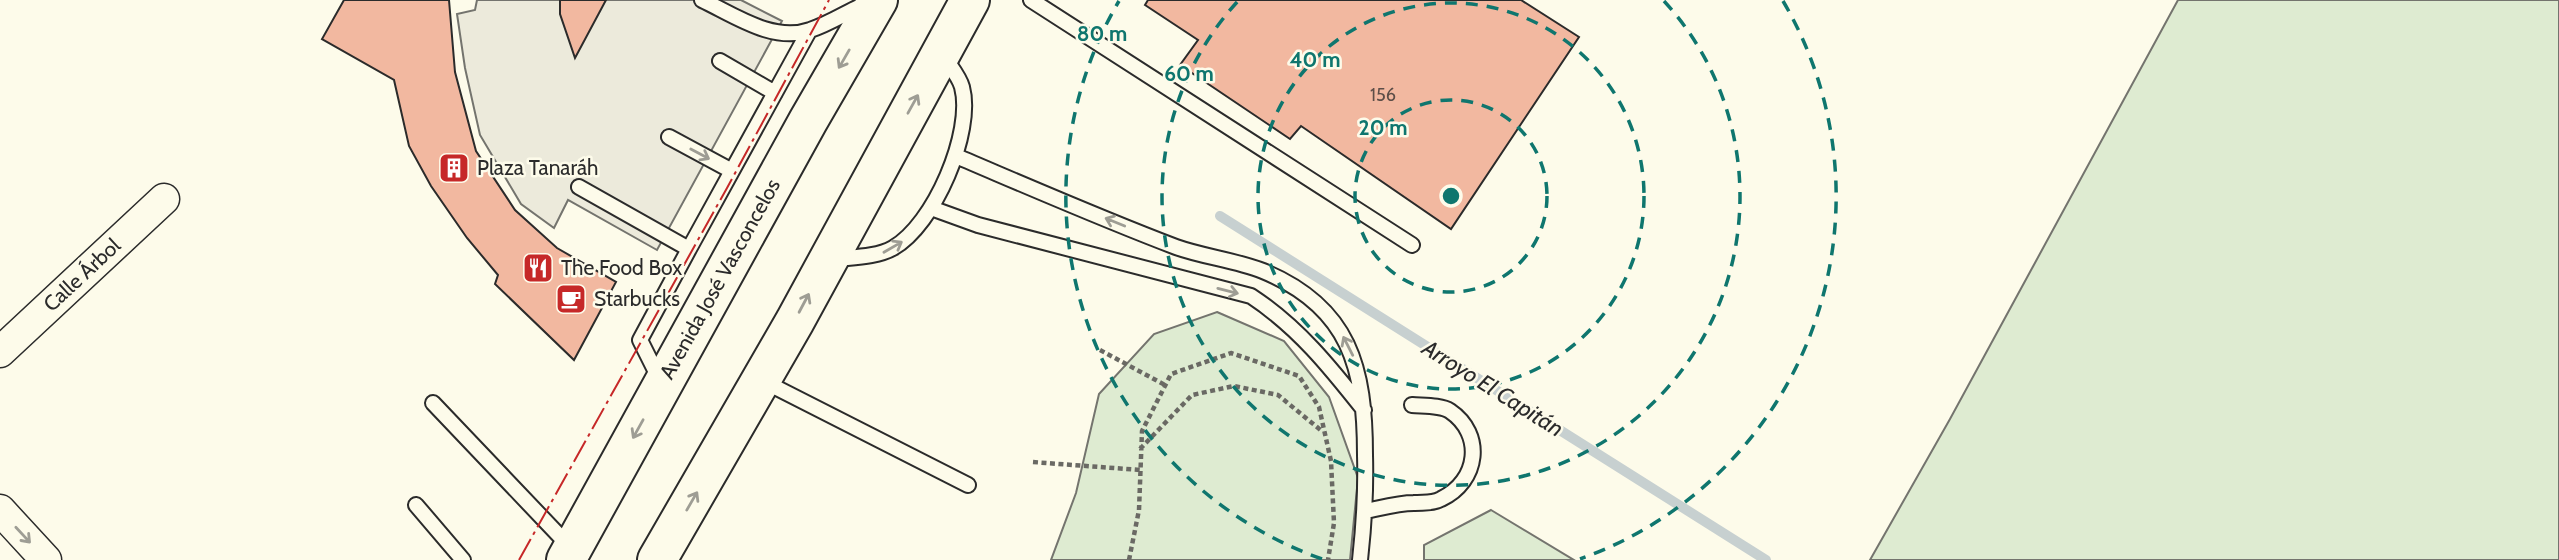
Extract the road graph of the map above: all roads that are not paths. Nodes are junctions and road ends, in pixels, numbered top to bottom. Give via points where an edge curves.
1 (702, 0) edge
2 (873, 0) edge
3 (878, 0) edge
4 (970, 0) edge
5 (1031, 0) edge
6 (809, 31) junction
7 (941, 52) junction
8 (720, 61) dead end
9 (775, 93) junction
10 (669, 137) dead end
11 (956, 156) junction
12 (732, 171) junction
13 (579, 187) dead end
14 (164, 199) dead end
15 (931, 208) junction
16 (1412, 245) dead end
17 (688, 248) junction
18 (827, 261) junction
19 (0, 352) edge
20 (762, 381) junction
21 (662, 384) junction
22 (433, 402) dead end
23 (1412, 405) dead end
24 (1365, 411) junction
25 (968, 485) dead end
26 (416, 505) dead end
27 (0, 510) edge
28 (1366, 511) junction
29 (569, 554) edge
30 (46, 560) edge
31 (463, 560) edge
32 (657, 560) edge
33 (1360, 560) edge

1 - 6 lane via 771,31
2 - 6 lane
3 -> 21 main road, Avenida José Vasconcelos
4 - 7 main road
5 - 16 lane
6 - 9 lane
7 - 11 lane via 962,83 965,101
18 -> 7 main road
8 - 9 lane
9 - 12 lane
10 -> 12 lane
11 - 15 lane
24 -> 11 lane via 1358,368 1334,321 1283,281 1261,270 1178,247
12 - 17 lane
13 - 17 lane
14 - 19 street, Calle Árbol
18 -> 15 lane via 885,253 906,238
15 -> 24 lane via 1251,296 1317,351
17 - 21 lane via 640,340
20 -> 18 main road
20 - 25 lane
32 -> 20 main road
21 -> 29 main road, Avenida José Vasconcelos
22 - 29 lane
23 - 28 lane via 1447,408 1465,424 1474,445 1470,470 1443,499
24 - 28 lane
26 - 31 lane
27 -> 30 street
28 - 33 lane

